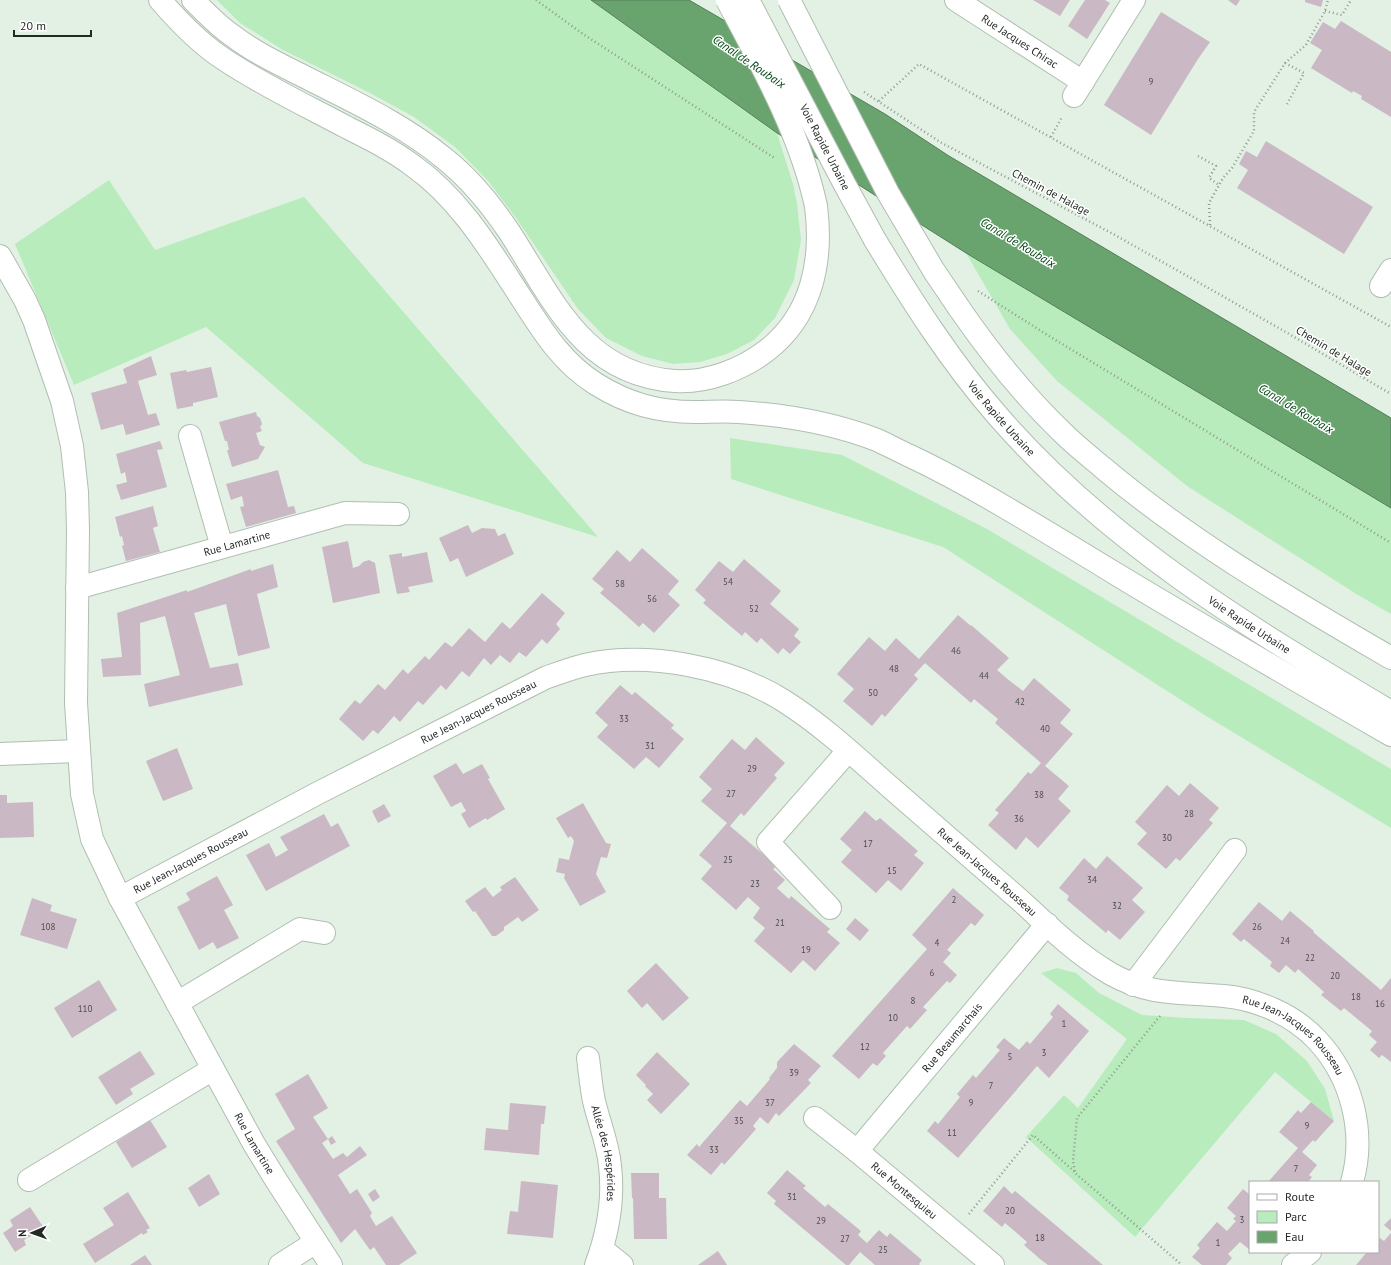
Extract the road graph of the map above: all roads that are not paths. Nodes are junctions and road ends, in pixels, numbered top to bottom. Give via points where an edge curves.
1 (160, 0) edge
2 (193, 0) edge
3 (727, 0) edge
4 (748, 0) edge
5 (788, 0) edge
6 (805, 0) edge
7 (956, 0) edge
8 (1134, 0) edge
9 (888, 193) junction
10 (0, 256) edge
11 (190, 436) dead end
12 (398, 514) dead end
13 (222, 548) junction
14 (77, 588) junction
15 (1391, 658) edge
16 (1391, 712) edge
17 (1391, 735) edge
18 (78, 751) junction
19 (848, 751) junction
20 (0, 754) edge
21 (1235, 850) dead end
22 (120, 898) junction
23 (830, 908) dead end
24 (1047, 924) junction
25 (324, 933) dead end
26 (1133, 985) junction
27 (181, 1010) junction
28 (588, 1058) dead end
29 (213, 1069) junction
30 (815, 1118) dead end
31 (857, 1151) junction
32 (29, 1180) dead end
33 (1352, 1181) edge
34 (316, 1242) junction
35 (1309, 1253) edge
36 (599, 1257) edge
37 (328, 1264) edge
38 (280, 1265) edge
39 (622, 1265) edge
40 (993, 1265) edge
41 (1293, 1265) edge

1 - 17 main road via 197,39 222,59 390,149 440,186 484,241 561,356 579,373 598,385 622,398 666,411 772,415 806,420 878,441 954,477 1138,588
2 - 3 main road, bridge via 233,36 262,55 398,126 446,160 488,203 563,316 578,335 597,352 637,374 660,380 684,381 733,371 757,358 778,342 805,304 818,254 818,224 810,180 783,112
4 - 16 main road, Voie Rapide Urbaine, bridge via 845,185 908,295 966,378 998,416 1102,519 1181,580
5 - 9 main road, bridge
6 - 9 main road, bridge
7 - 8 main road, Rue Jacques Chirac via 1079,89
9 - 15 main road, bridge via 930,265 988,349 1020,389 1063,434 1152,507 1222,557
10 - 14 main road, Rue Lamartine via 26,300 68,424 77,492
11 - 13 main road
12 - 13 main road, Rue Lamartine via 345,513
13 - 14 main road, Rue Lamartine
14 - 18 main road, Rue Lamartine
18 - 20 main road
18 - 22 main road, Rue Lamartine via 82,794 92,839
19 - 22 main road, Rue Jean-Jacques Rousseau via 782,700 763,690 705,669 627,660 587,665 562,672 521,690 320,792
19 - 23 main road via 768,842
19 - 24 main road, Rue Jean-Jacques Rousseau
21 - 26 main road
22 - 27 main road, Rue Lamartine
24 - 26 main road, Rue Jean-Jacques Rousseau via 1092,962
24 - 31 main road, Rue Beaumarchais
25 - 27 main road via 300,929
26 - 33 main road, Rue Jean-Jacques Rousseau via 1178,994 1225,996 1253,1002 1279,1012 1316,1038 1334,1060 1353,1105 1357,1149
27 - 29 main road, Rue Lamartine
28 - 36 main road, Allée des Hespérides via 594,1102 611,1172 611,1205
29 - 32 main road
29 - 34 main road, Rue Lamartine via 266,1164
30 - 31 main road, Rue Montesquieu
31 - 40 main road, Rue Montesquieu
34 - 37 main road, Rue Lamartine
34 - 38 main road
35 - 41 main road
36 - 39 main road, Allée des Hespérides

